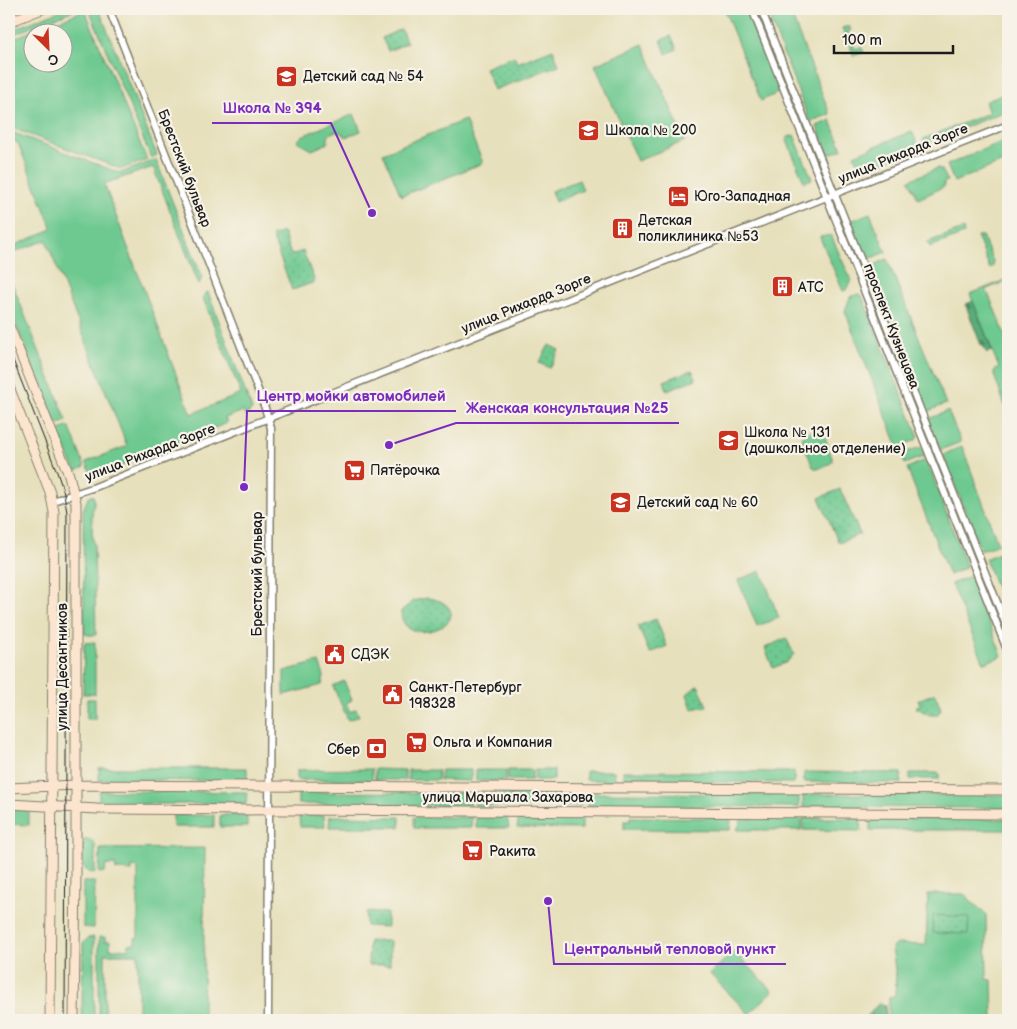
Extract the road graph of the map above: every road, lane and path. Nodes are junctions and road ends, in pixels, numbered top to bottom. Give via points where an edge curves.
1 (42, 9) edge
2 (109, 9) edge
3 (752, 9) edge
4 (761, 9) edge
5 (9, 22) edge
6 (1008, 125) edge
7 (835, 194) junction
8 (827, 197) junction
9 (9, 326) edge
10 (9, 387) edge
11 (268, 419) junction
12 (75, 494) junction
13 (53, 501) junction
14 (1008, 630) edge
15 (1008, 652) edge
16 (76, 785) junction
17 (51, 786) junction
18 (268, 787) junction
19 (9, 788) edge
20 (1008, 790) edge
21 (9, 804) edge
22 (51, 806) junction
23 (76, 807) junction
24 (269, 810) junction
25 (1008, 814) edge
26 (50, 1020) edge
27 (74, 1020) edge
28 (268, 1020) edge

1 - 5 street
2 - 11 street, Брестский бульвар
3 - 8 street, проспект Кузнецова
4 - 7 street, проспект Кузнецова
6 - 7 street, улица Рихарда Зорге
7 - 8 street, улица Рихарда Зорге
7 - 14 street, проспект Кузнецова
8 - 11 street, улица Рихарда Зорге
8 - 15 street, проспект Кузнецова
9 - 12 street, улица Десантников
10 - 13 street, улица Десантников
11 - 12 street, улица Рихарда Зорге
11 - 18 street, Брестский бульвар via 271,428
12 - 13 street, улица Рихарда Зорге
12 - 16 street, улица Десантников
13 - 17 street, улица Десантников
16 - 17 street, улица Маршала Захарова
16 - 18 street, улица Маршала Захарова
16 - 23 street, улица Десантников
17 - 19 street, улица Маршала Захарова
17 - 22 street, улица Десантников
18 - 20 street, улица Маршала Захарова
18 - 24 street, Брестский бульвар
21 - 22 street, улица Маршала Захарова
22 - 23 street, улица Маршала Захарова
22 - 26 street, улица Десантников
23 - 24 street, улица Маршала Захарова
23 - 27 street, улица Десантников
24 - 25 street, улица Маршала Захарова
24 - 28 street, Брестский бульвар

